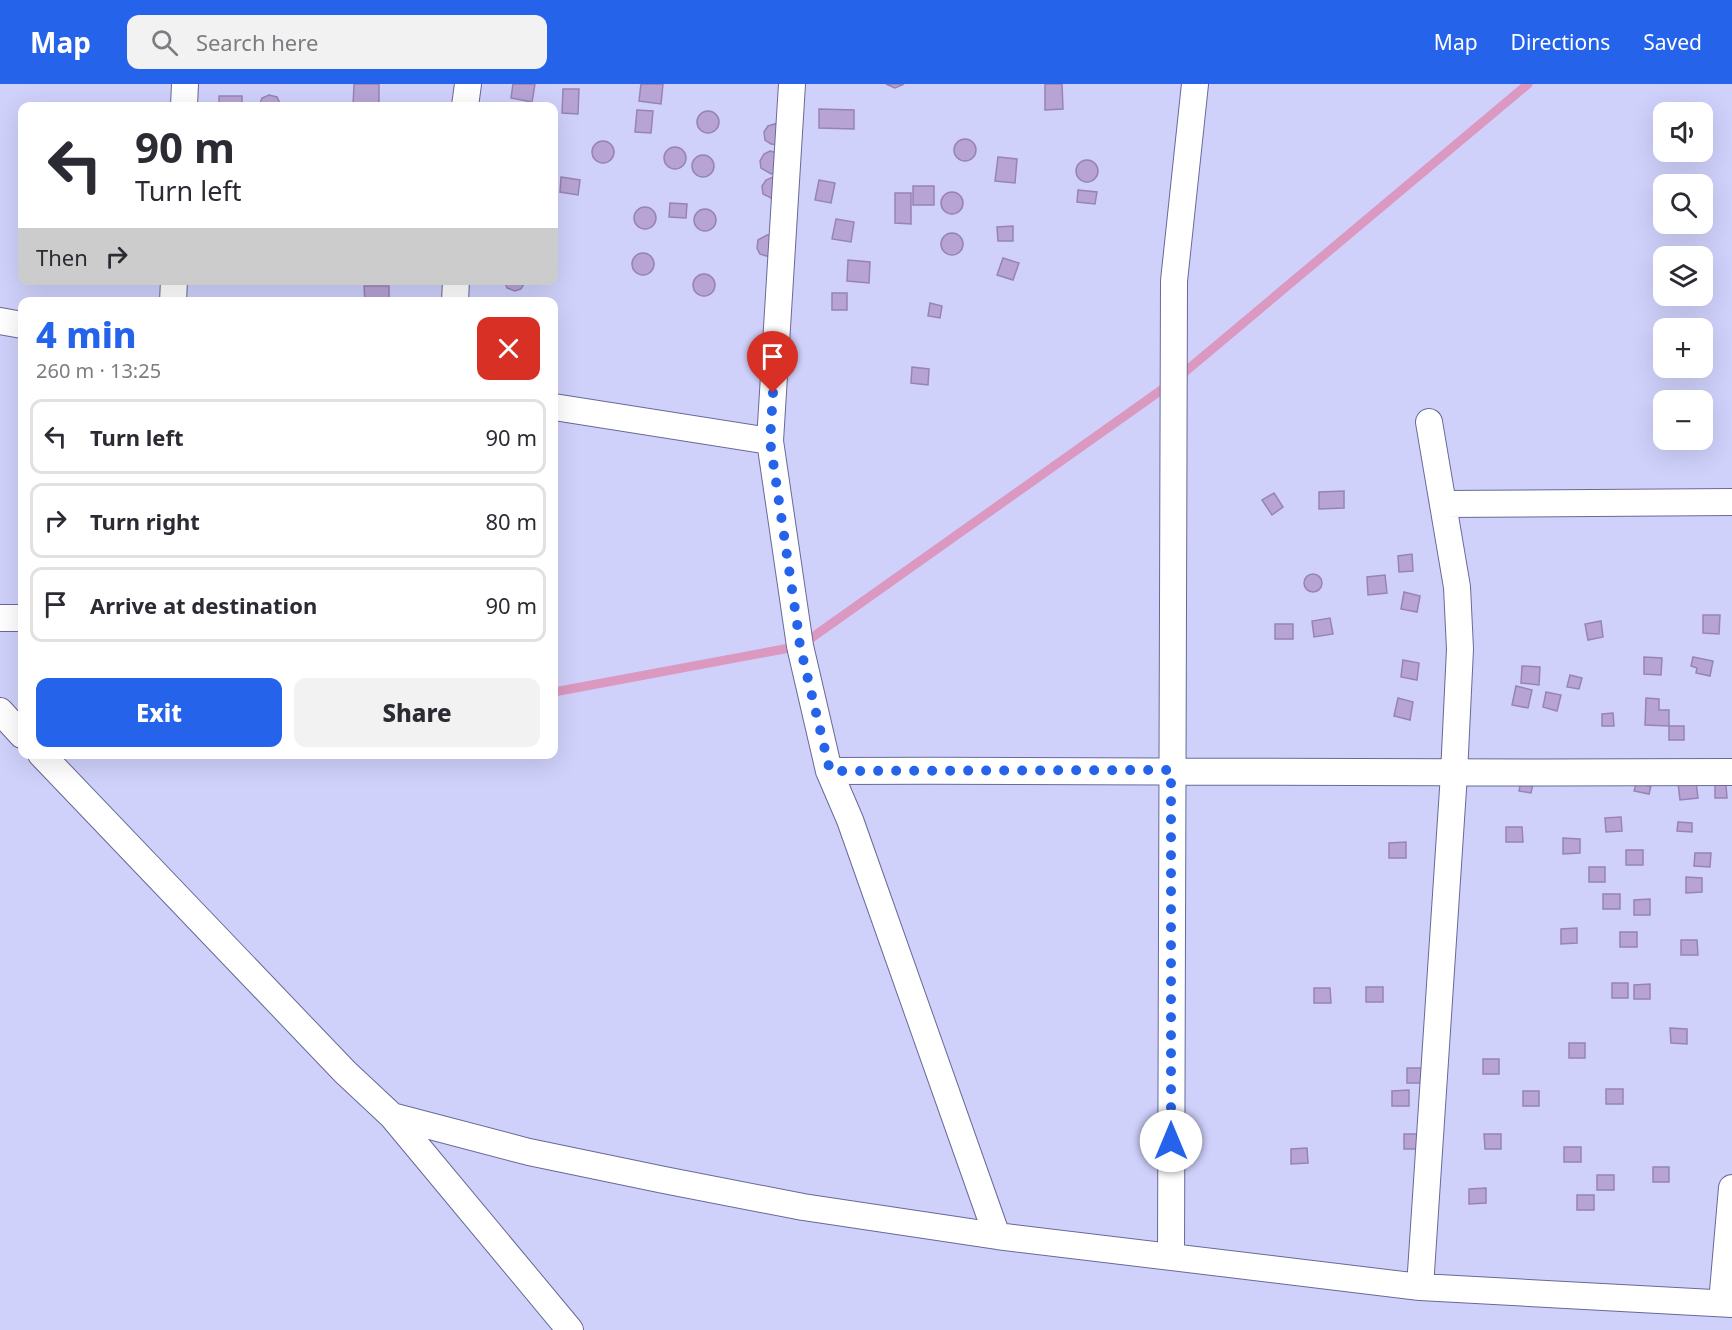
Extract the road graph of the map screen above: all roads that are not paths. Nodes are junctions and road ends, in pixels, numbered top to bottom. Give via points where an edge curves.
1 (185, 84) edge
2 (468, 84) edge
3 (792, 84) edge
4 (1195, 84) edge
5 (184, 102) edge
6 (466, 102) edge
7 (0, 321) edge
8 (18, 324) edge
9 (558, 408) edge
10 (1429, 422) dead end
11 (770, 441) junction
12 (1732, 502) edge
13 (1443, 504) junction
14 (0, 618) edge
15 (18, 618) edge
16 (0, 711) edge
17 (18, 731) edge
18 (46, 759) edge
19 (1171, 770) junction
20 (830, 771) junction
21 (1732, 772) edge
22 (1454, 774) junction
23 (392, 1116) junction
24 (1732, 1188) edge
25 (997, 1236) junction
26 (1171, 1256) junction
27 (1420, 1287) junction
28 (1727, 1304) edge
29 (570, 1330) edge

1 - 5 street
2 - 6 street
3 - 11 street
4 - 19 street via 1174,281
7 - 8 street
9 - 11 street
10 - 13 street
11 - 20 street via 800,646
12 - 13 street
13 - 22 street via 1457,587 1460,649
14 - 15 street
16 - 17 street
18 - 23 street via 345,1072
19 - 20 street
19 - 22 street
19 - 26 street
20 - 25 street
21 - 22 street
22 - 27 street
23 - 25 street via 529,1152 676,1182 803,1207
23 - 29 street
24 - 28 street
25 - 26 street
26 - 27 street
27 - 28 street

